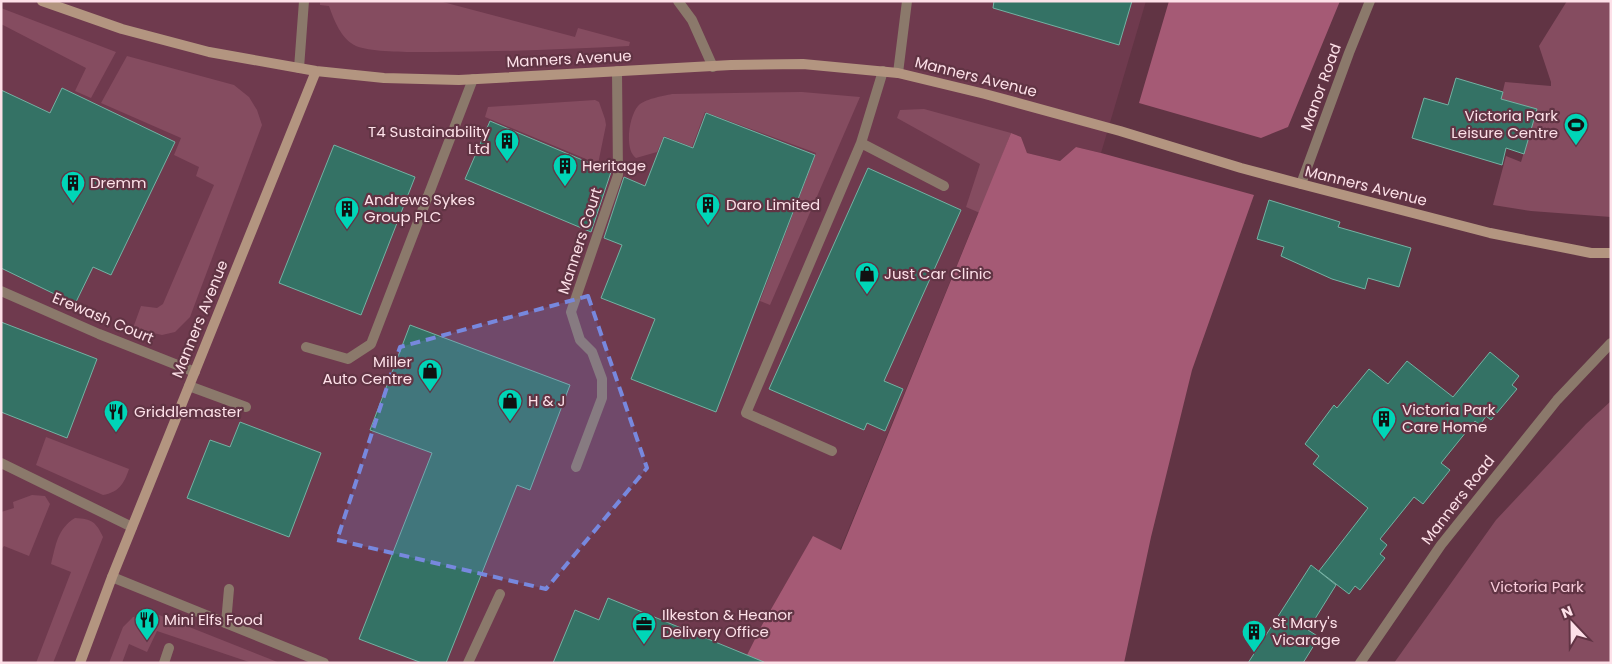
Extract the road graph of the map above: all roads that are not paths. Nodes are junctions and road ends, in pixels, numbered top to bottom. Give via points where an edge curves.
1 (42, 1) edge
2 (304, 1) edge
3 (678, 1) edge
4 (907, 1) edge
5 (1370, 1) edge
6 (713, 67) junction
7 (299, 68) junction
8 (883, 71) junction
9 (316, 72) junction
10 (616, 72) junction
11 (898, 73) junction
12 (474, 79) junction
13 (861, 143) junction
14 (1301, 184) junction
15 (944, 186) dead end
16 (1611, 253) edge
17 (1, 291) edge
18 (1611, 343) edge
19 (306, 347) dead end
20 (195, 372) junction
21 (189, 386) junction
22 (246, 406) dead end
23 (832, 451) dead end
24 (1, 463) edge
25 (576, 467) dead end
26 (132, 527) junction
27 (112, 578) junction
28 (229, 589) dead end
29 (500, 594) dead end
30 (226, 623) junction
31 (169, 648) dead end
32 (80, 663) edge
33 (164, 663) edge
34 (324, 663) edge
35 (468, 663) edge
36 (1360, 663) edge

1 - 7 street, Manners Avenue via 122,29 209,52
2 - 7 street
3 - 6 street via 692,20
4 - 11 street
5 - 14 street, Manor Road
6 - 8 street, Manners Avenue via 803,64
6 - 10 street, Manners Avenue
7 - 9 street, Manners Avenue
8 - 11 street, Manners Avenue
8 - 13 street
9 - 12 street, Manners Avenue via 384,78
9 - 20 street, Manners Avenue
10 - 12 street, Manners Avenue
10 - 25 street, Manners Court via 618,175 571,312 580,340 592,352 602,379 602,398
11 - 14 street, Manners Avenue via 1120,131
12 - 19 street via 371,344 348,359
13 - 15 street
13 - 23 street via 746,413
14 - 16 street, Manners Avenue via 1490,233 1591,253
17 - 20 street, Erewash Court
18 - 36 street, Manners Road via 1557,400 1441,545
20 - 21 street, Manners Avenue
21 - 22 street
21 - 26 street, Manners Avenue
24 - 26 street
26 - 27 street, Manners Avenue
27 - 30 street
27 - 32 street, Manners Avenue
28 - 30 street
29 - 35 street
30 - 34 street
31 - 33 street

